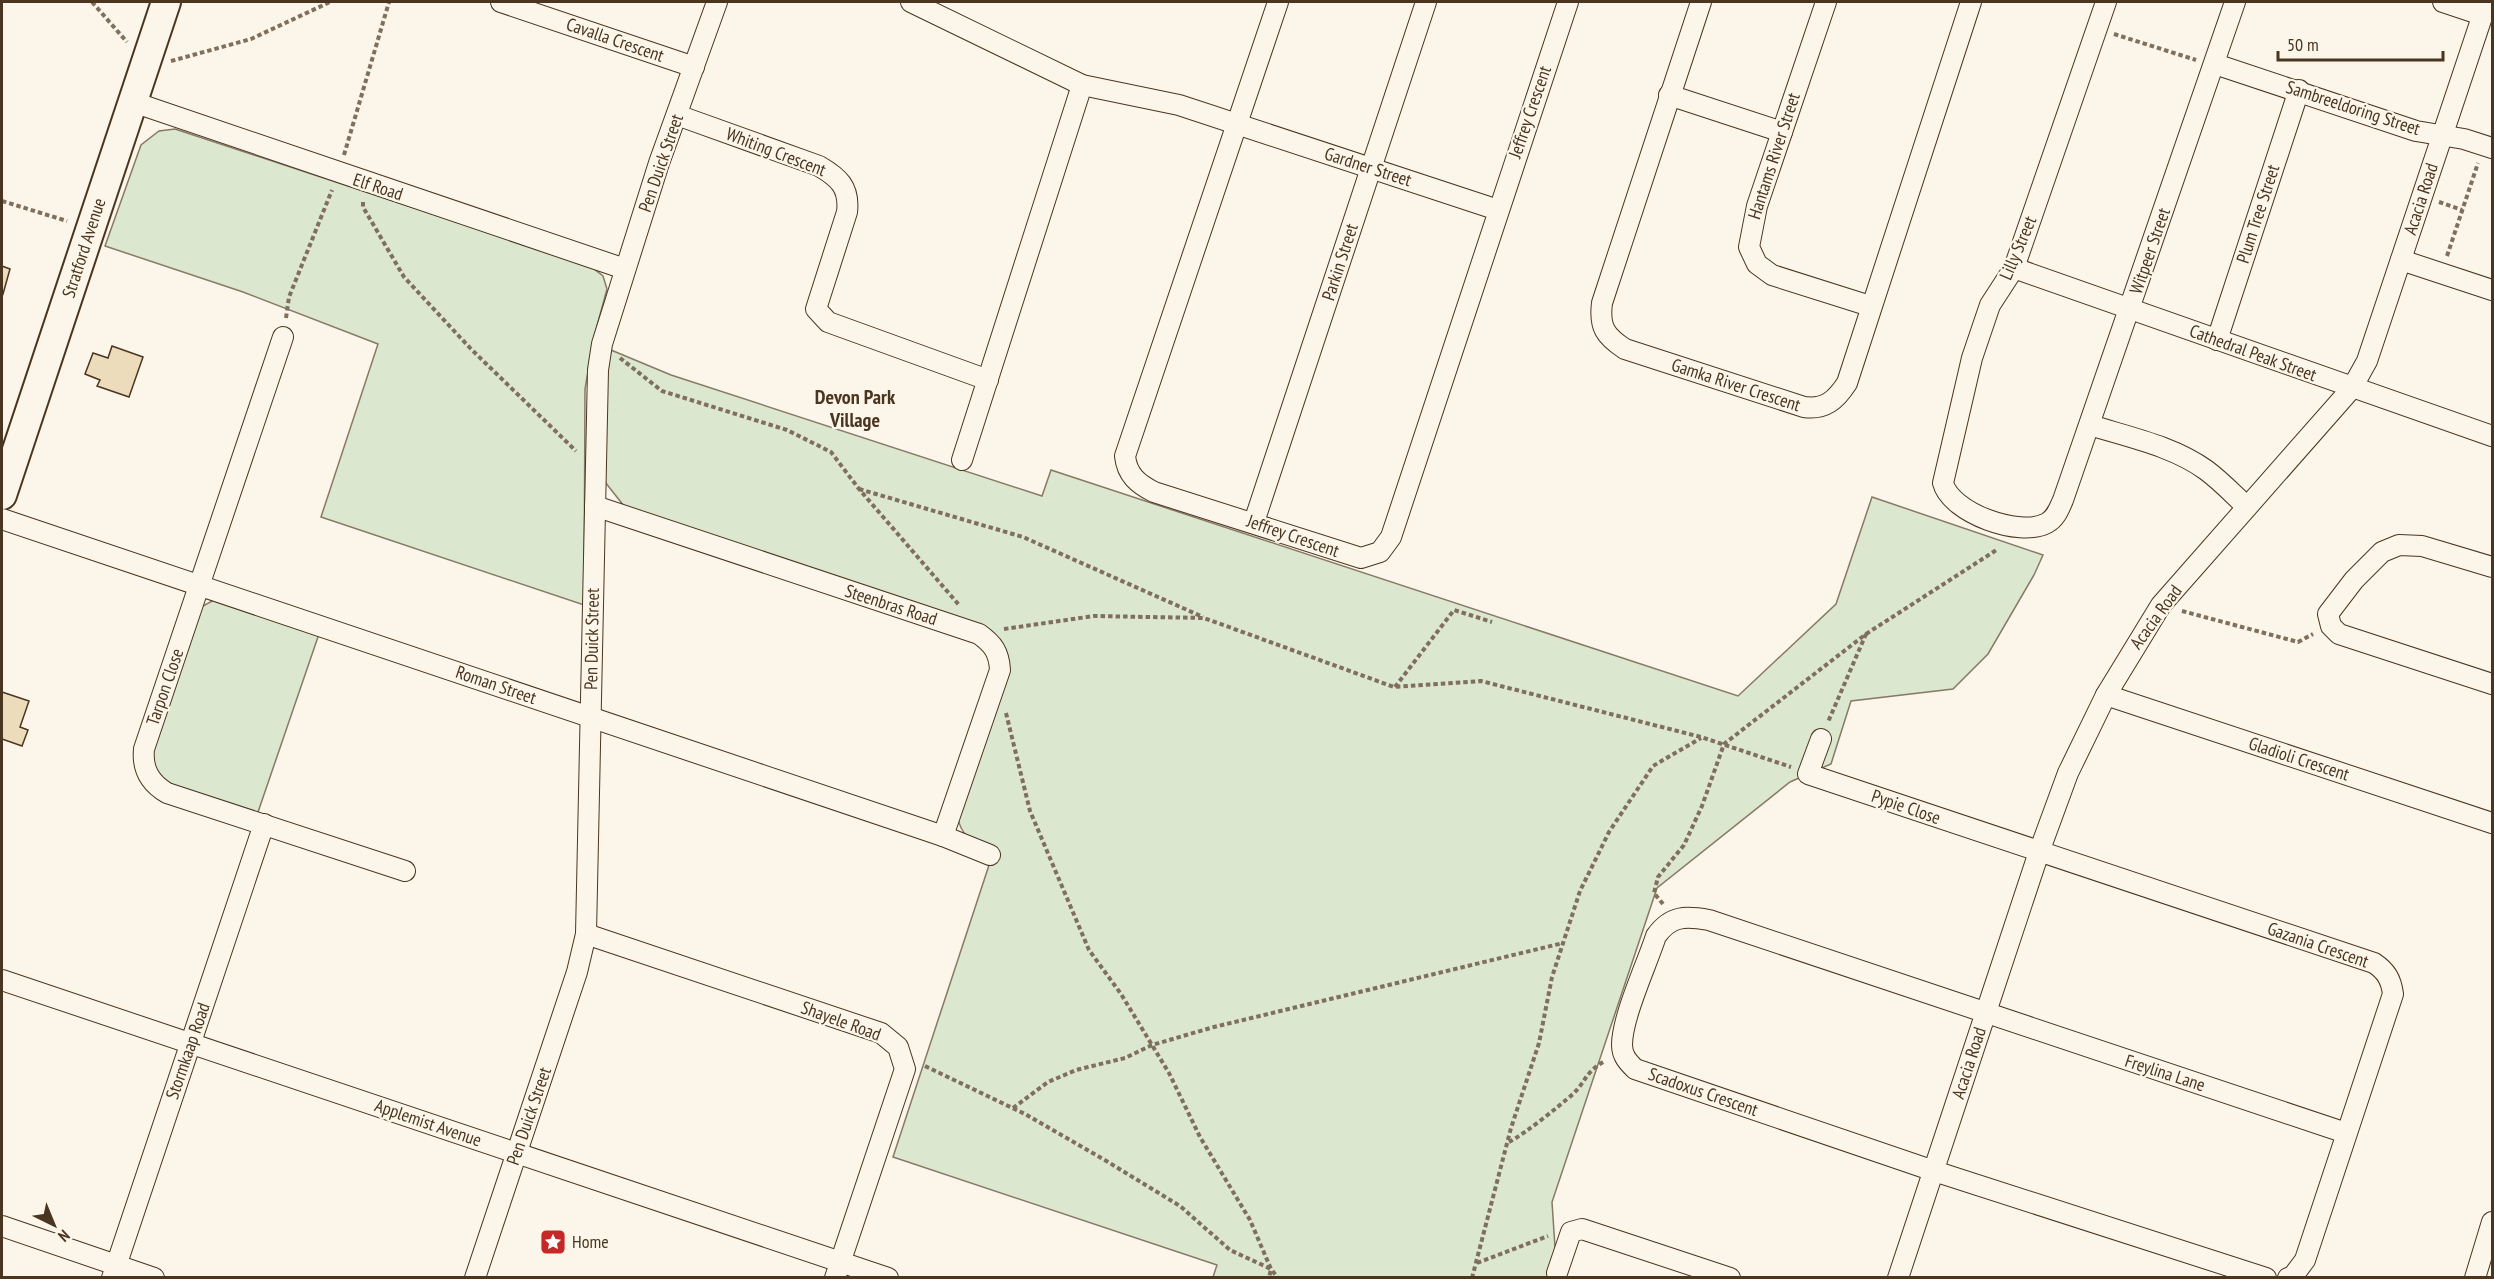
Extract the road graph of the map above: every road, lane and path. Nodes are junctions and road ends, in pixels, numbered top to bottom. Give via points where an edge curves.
1 (92, 2) edge
2 (166, 2) edge
3 (330, 2) edge
4 (389, 2) edge
5 (501, 2) edge
6 (717, 2) edge
7 (911, 2) edge
8 (1278, 2) edge
9 (1426, 2) edge
10 (1568, 2) edge
11 (1701, 2) edge
12 (1827, 2) edge
13 (1971, 2) edge
14 (2106, 2) edge
15 (2235, 2) edge
16 (2443, 2) edge
17 (2484, 8) edge
18 (2097, 28) junction
19 (134, 49) dead end
20 (162, 63) dead end
21 (2215, 64) junction
22 (694, 67) junction
23 (1082, 85) junction
24 (2299, 90) junction
25 (1669, 95) junction
26 (132, 102) junction
27 (677, 115) junction
28 (1238, 124) junction
29 (1782, 132) junction
30 (2442, 135) junction
31 (2488, 147) edge
32 (1371, 169) junction
33 (338, 174) junction
34 (366, 183) junction
35 (2, 201) edge
36 (1498, 210) junction
37 (91, 227) junction
38 (2401, 260) junction
39 (2014, 268) junction
40 (625, 269) junction
41 (2442, 272) junction
42 (2493, 290) edge
43 (1870, 306) junction
44 (2130, 310) junction
45 (284, 337) joint
46 (2217, 340) junction
47 (602, 344) junction
48 (988, 380) junction
49 (2352, 388) junction
50 (2090, 425) junction
51 (2493, 436) edge
52 (962, 460) dead end
53 (596, 468) junction
54 (859, 489) junction
55 (2, 495) edge
56 (1947, 495) joint
57 (595, 506) junction
58 (2247, 507) junction
59 (2, 519) edge
60 (1254, 522) junction
61 (1998, 549) dead end
62 (2493, 567) edge
63 (200, 584) junction
64 (2161, 605) junction
65 (1204, 618) junction
66 (1492, 622) dead end
67 (2335, 630) junction
68 (979, 634) junction
69 (1866, 634) junction
70 (2493, 684) edge
71 (1394, 687) junction
72 (995, 688) junction
73 (2106, 695) junction
74 (590, 717) junction
75 (1701, 737) junction
76 (1821, 739) joint
77 (1724, 744) junction
78 (1808, 774) junction
79 (2493, 823) edge
80 (264, 824) junction
81 (943, 836) junction
82 (2039, 852) junction
83 (990, 855) dead end
84 (405, 871) dead end
85 (1674, 919) junction
86 (586, 934) junction
87 (1563, 943) junction
88 (2, 980) edge
89 (1985, 1013) junction
90 (190, 1043) junction
91 (1152, 1045) junction
92 (898, 1047) junction
93 (1626, 1061) junction
94 (1012, 1108) junction
95 (2346, 1133) junction
96 (1508, 1142) junction
97 (517, 1153) junction
98 (1934, 1171) junction
99 (2493, 1222) edge
100 (2, 1226) edge
101 (1571, 1232) junction
102 (1476, 1263) junction
103 (1271, 1269) junction
104 (838, 1270) edge
105 (114, 1271) edge
106 (1557, 1273) dead end
107 (154, 1278) edge
108 (475, 1278) edge
109 (888, 1278) edge
110 (1269, 1278) edge
111 (1278, 1278) edge
112 (1472, 1278) edge
113 (1730, 1278) edge
114 (1898, 1278) edge
115 (2266, 1278) edge
116 (2288, 1278) edge
117 (2475, 1278) edge

1 - 19 path
2 - 26 street, Stratford Avenue
3 - 20 path via 251,39
4 - 33 path
5 - 22 street, Cavalla Crescent
6 - 22 street, Pen Duick Street
7 - 23 street
8 - 28 street, Jeffrey Crescent
9 - 32 street, Parkin Street
10 - 36 street, Jeffrey Crescent
11 - 25 street, Gamka River Crescent
12 - 29 street, Hantams River Street
13 - 43 street, Gamka River Crescent
14 - 18 street, Lilly Street
15 - 21 street, Witpeer Street
16 - 17 street
17 - 30 street, Acacia Road
18 - 21 path
18 - 39 street, Lilly Street
21 - 24 street, Sambreeldoring Street
21 - 44 street, Witpeer Street
22 - 27 street, Pen Duick Street
23 - 28 street via 1179,105
23 - 48 street
24 - 30 street, Sambreeldoring Street via 2416,131
24 - 46 street, Plum Tree Street
25 - 29 street
25 - 43 street, Gamka River Crescent via 1602,303 1600,322 1605,333 1625,349 1818,409 1838,397 1847,383
26 - 33 street, Elf Road
26 - 37 street, Stratford Avenue
27 - 40 street, Pen Duick Street
27 - 48 street, Whiting Crescent via 837,176 849,199 816,309 828,322
28 - 32 street, Gardner Street
28 - 60 street, Jeffrey Crescent via 1125,456 1129,472 1154,492
29 - 43 street, Hantams River Street via 1751,228 1749,247 1757,264 1772,275
30 - 31 street, Sambreeldoring Street
30 - 38 street, Acacia Road
31 - 41 path
32 - 36 street, Gardner Street
32 - 60 street, Parkin Street
33 - 34 street, Elf Road
33 - 45 path via 289,297
34 - 40 street, Elf Road
34 - 53 path via 363,207 404,277 471,348
35 - 37 path
36 - 60 street, Jeffrey Crescent via 1386,546 1374,556 1361,558
37 - 55 street, Stratford Avenue
38 - 41 street
38 - 49 street, Acacia Road via 2367,361
39 - 44 street, Cathedral Peak Street
39 - 56 street, Lilly Street via 1990,305 1972,358 1943,483
40 - 47 street, Pen Duick Street
41 - 42 street
44 - 46 street, Cathedral Peak Street
44 - 50 street, Witpeer Street
45 - 63 street, Tarpon Close
46 - 49 street, Cathedral Peak Street
47 - 53 street, Pen Duick Street
47 - 54 path via 662,391 787,430 831,452
48 - 52 street
49 - 51 street, Cathedral Peak Street
49 - 58 street, Acacia Road
50 - 56 street, Witpeer Street via 2063,500 2049,522 2036,528 1998,522 1969,512
50 - 58 street via 2191,461
53 - 57 street, Pen Duick Street
54 - 65 path via 1023,537
54 - 68 path via 959,604
57 - 68 street, Steenbras Road
57 - 74 street, Pen Duick Street
58 - 64 street, Acacia Road
59 - 63 street, Roman Street
61 - 69 path
62 - 67 street via 2422,546 2399,545 2382,552 2339,597 2328,614
63 - 74 street, Roman Street
63 - 80 street, Tarpon Close via 144,749 144,765 152,781 167,793
64 - 67 path via 2298,642
64 - 73 street, Acacia Road
65 - 68 path via 1094,616 1035,622
65 - 71 path
66 - 71 path via 1454,610
67 - 70 street
68 - 72 street via 992,644 1000,660
69 - 76 path
69 - 77 path
71 - 75 path via 1481,681
72 - 81 street
72 - 91 path via 1008,717 1030,811 1089,950
73 - 79 street, Gladioli Crescent
73 - 82 street, Acacia Road via 2068,773
74 - 81 street, Roman Street
74 - 86 street, Pen Duick Street
75 - 77 path
75 - 87 path via 1653,766 1615,823 1580,891
76 - 78 street
77 - 78 path
77 - 85 path via 1684,845 1658,877 1654,893
78 - 82 street, Pypie Close
80 - 84 street, Tarpon Close
80 - 90 street, Stormkaap Road
81 - 83 street, Roman Street
82 - 89 street, Acacia Road
82 - 95 street, Gazania Crescent via 2374,963 2385,971 2393,994
85 - 89 street via 1689,916 1709,920
85 - 93 street, Scadoxus Crescent via 1656,936 1624,1030 1622,1047
86 - 92 street, Shayele Road via 881,1033
86 - 97 street, Pen Duick Street
87 - 91 path
87 - 96 path via 1539,1043
88 - 90 street, Applemist Avenue
89 - 95 street, Freylina Lane
89 - 98 street, Acacia Road
90 - 97 street, Applemist Avenue
90 - 105 street, Stormkaap Road
91 - 94 path via 1125,1058 1076,1070 1048,1082
91 - 103 path via 1250,1221
92 - 94 path via 924,1066
92 - 104 street, Shayele Road via 905,1069
93 - 96 path via 1607,1059 1589,1070 1573,1093 1524,1134
93 - 98 street, Scadoxus Crescent via 1635,1069
94 - 103 path via 1180,1206 1230,1250
95 - 116 street, Gazania Crescent via 2305,1260
96 - 102 path
97 - 104 street, Applemist Avenue
97 - 108 street, Pen Duick Street
98 - 114 street, Acacia Road
98 - 115 street
99 - 117 street
100 - 105 street
101 - 102 path via 1522,1244
101 - 106 street
101 - 113 street via 1592,1231
102 - 112 path
103 - 110 path
103 - 111 path
104 - 109 street, Applemist Avenue
105 - 107 street

